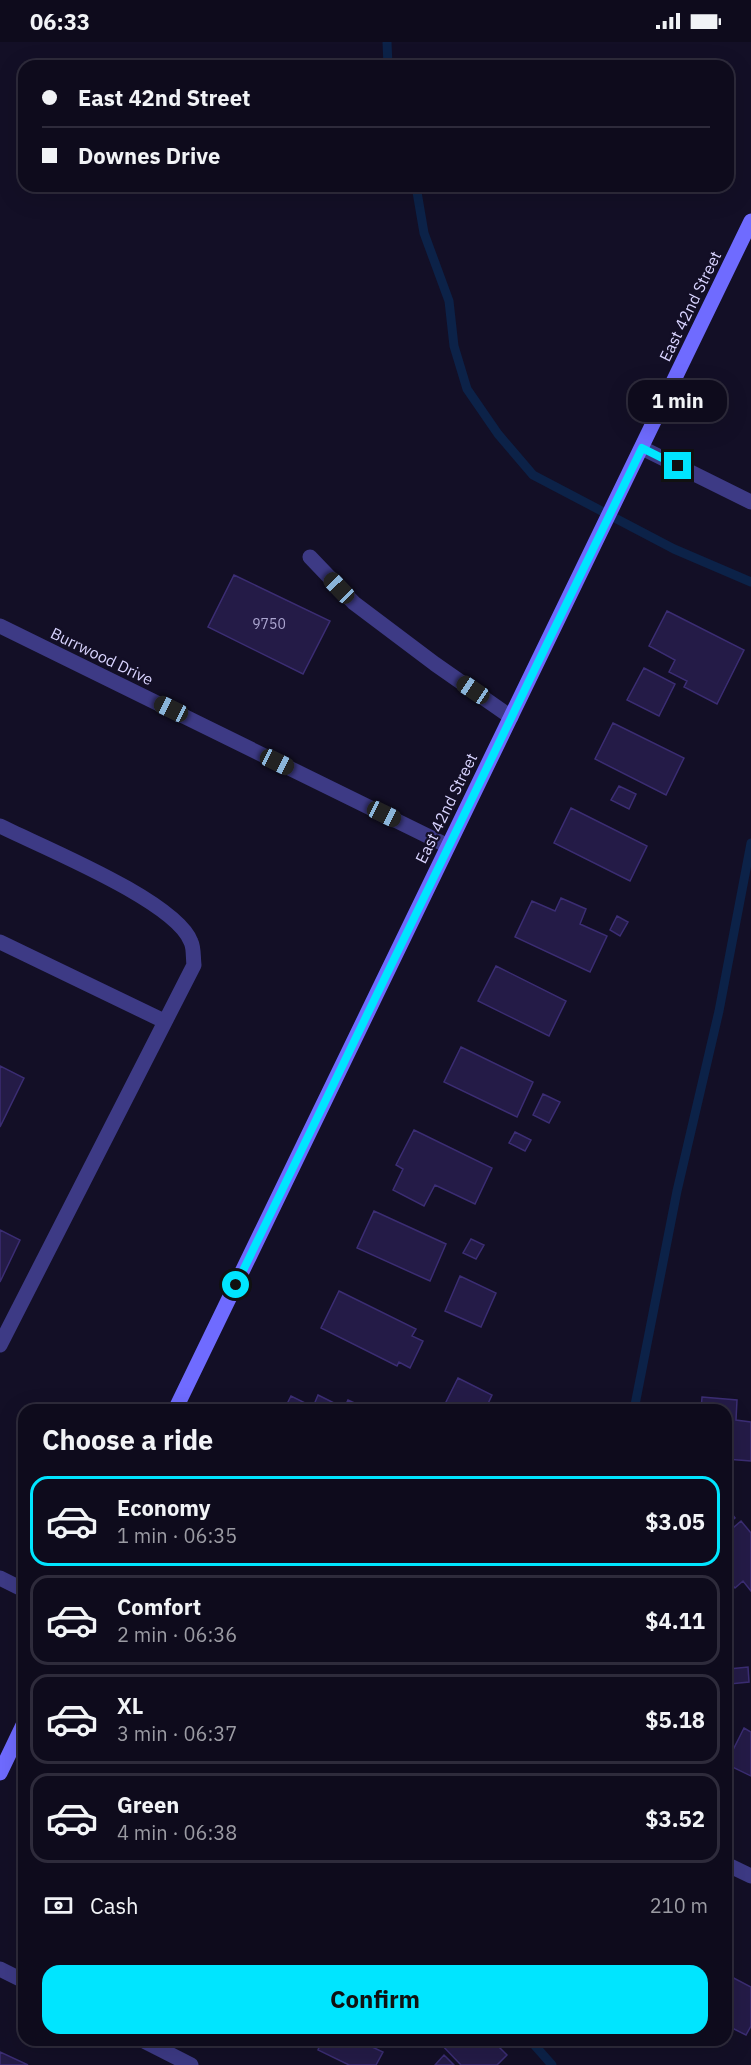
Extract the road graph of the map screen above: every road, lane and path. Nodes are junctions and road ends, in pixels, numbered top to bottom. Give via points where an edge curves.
1 (751, 221) edge
2 (747, 241) edge
3 (642, 448) junction
4 (751, 502) edge
5 (310, 557) dead end
6 (0, 626) edge
7 (511, 717) junction
8 (0, 826) edge
9 (448, 846) junction
10 (0, 942) edge
11 (164, 1021) junction
12 (0, 1346) edge
13 (178, 1404) edge
14 (0, 1578) edge
15 (18, 1587) edge
16 (18, 1736) edge
17 (0, 1773) edge
18 (732, 1867) edge
19 (751, 1876) edge
20 (0, 1969) edge
21 (18, 1978) edge
22 (154, 2046) edge
23 (191, 2065) edge

1 - 2 street, East 42nd Street
2 - 3 street, East 42nd Street
3 - 4 street
3 - 7 street, East 42nd Street
5 - 7 street via 354,603
6 - 9 street, Burrwood Drive
7 - 9 street, East 42nd Street
8 - 11 street via 136,893 173,917 191,942 194,964
9 - 13 street, East 42nd Street
10 - 11 street
11 - 12 street
14 - 15 street
16 - 17 street
18 - 19 street
20 - 21 street
22 - 23 street

